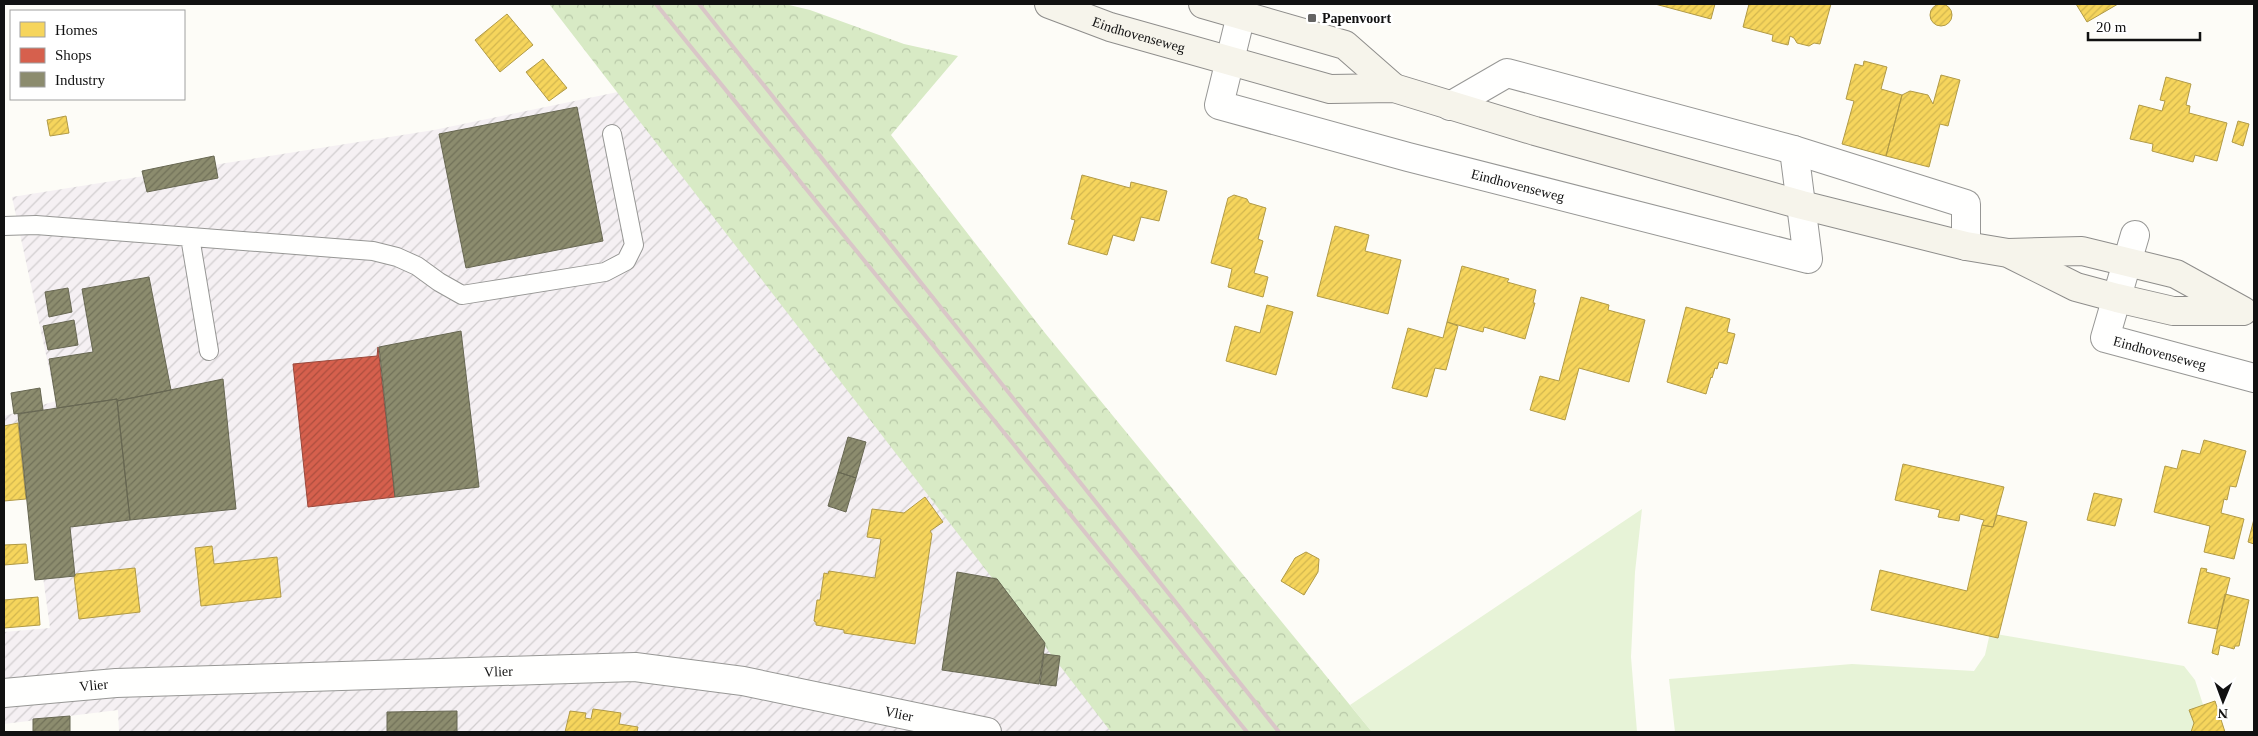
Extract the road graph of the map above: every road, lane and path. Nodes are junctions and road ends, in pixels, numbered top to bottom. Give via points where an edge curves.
1 (1049, 4) edge
2 (1203, 4) edge
3 (1241, 15) junction
4 (1230, 61) junction
5 (1394, 88) junction
6 (1450, 106) junction
7 (612, 134) dead end
8 (1794, 150) junction
9 (1802, 205) junction
10 (4, 226) edge
11 (2136, 235) dead end
12 (190, 237) junction
13 (1966, 246) junction
14 (2008, 253) junction
15 (2128, 263) junction
16 (2117, 298) junction
17 (2248, 313) edge
18 (210, 350) dead end
19 (2254, 378) edge
20 (4, 693) edge
21 (987, 732) edge

1 - 4 main road, Eindhovenseweg via 1110,27
2 - 3 main road, Eindhovenseweg
3 - 4 street, Eindhovenseweg
3 - 5 main road, Eindhovenseweg via 1345,45
4 - 5 main road, Eindhovenseweg via 1330,89
4 - 9 street, Eindhovenseweg via 1219,105 1808,260
5 - 6 main road, Eindhovenseweg
6 - 8 street via 1507,73
6 - 9 main road, Eindhovenseweg
7 - 12 lane via 634,245 626,261 605,272 462,294 417,266 373,251
8 - 9 street, Eindhovenseweg
8 - 13 street via 1966,204
9 - 13 main road, Eindhovenseweg
10 - 12 lane
11 - 15 street, Eindhovenseweg
12 - 18 lane
13 - 14 main road, Eindhovenseweg
14 - 15 main road, Eindhovenseweg via 2082,251
14 - 16 main road, Eindhovenseweg via 2076,287
15 - 16 street, Eindhovenseweg
15 - 17 main road, Eindhovenseweg via 2176,274
16 - 17 main road, Eindhovenseweg via 2173,311
16 - 19 street, Eindhovenseweg via 2105,338
20 - 21 street, Vlier via 116,683 635,667 743,681

